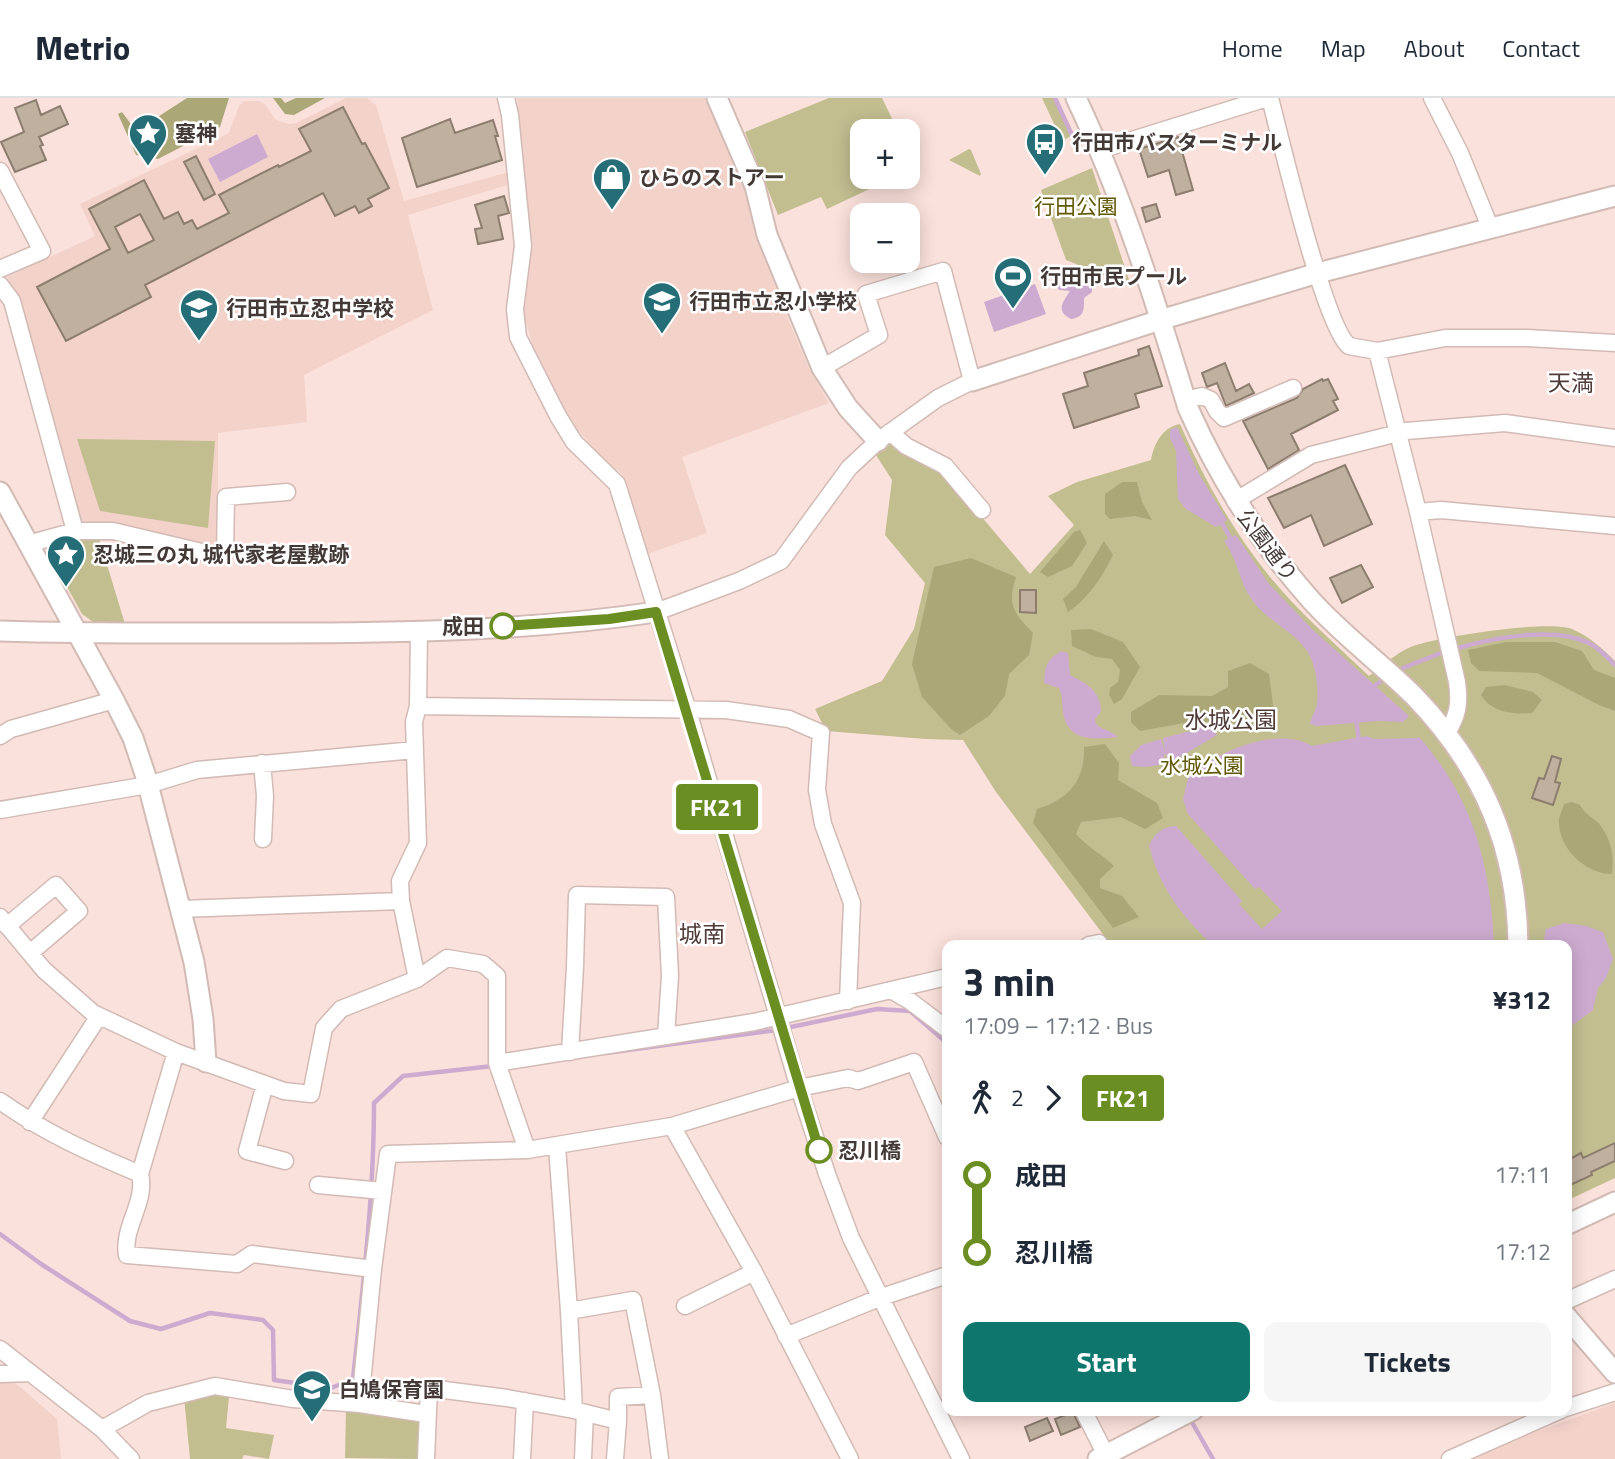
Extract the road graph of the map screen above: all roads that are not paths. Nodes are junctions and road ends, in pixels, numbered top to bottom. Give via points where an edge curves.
1 (506, 98) edge
2 (717, 98) edge
3 (1076, 98) edge
4 (1268, 98) edge
5 (1432, 98) edge
6 (1100, 150) junction
7 (0, 171) edge
8 (1615, 196) edge
9 (1490, 227) junction
10 (0, 269) edge
11 (1318, 273) junction
12 (0, 285) edge
13 (1160, 320) junction
14 (1615, 343) edge
15 (1377, 351) junction
16 (822, 369) junction
17 (972, 381) junction
18 (1293, 388) dead end
19 (1185, 400) junction
20 (1398, 433) junction
21 (884, 436) junction
22 (1615, 438) edge
23 (0, 492) edge
24 (287, 492) dead end
25 (1235, 501) junction
26 (982, 510) dead end
27 (1418, 512) junction
28 (1615, 526) edge
29 (75, 531) junction
30 (28, 544) junction
31 (656, 612) junction
32 (0, 631) edge
33 (419, 631) junction
34 (76, 633) junction
35 (114, 700) junction
36 (418, 706) junction
37 (688, 711) junction
38 (1447, 733) junction
39 (0, 736) edge
40 (415, 750) junction
41 (262, 763) junction
42 (148, 785) junction
43 (0, 810) edge
44 (263, 839) dead end
45 (401, 901) junction
46 (181, 909) junction
47 (3, 922) edge
48 (1518, 940) edge
49 (30, 953) junction
50 (942, 978) edge
51 (417, 979) junction
52 (891, 990) junction
53 (848, 1001) junction
54 (99, 1016) junction
55 (779, 1017) junction
56 (942, 1026) edge
57 (666, 1036) junction
58 (176, 1052) junction
59 (570, 1052) junction
60 (205, 1062) junction
61 (497, 1063) junction
62 (265, 1084) junction
63 (799, 1088) junction
64 (0, 1101) edge
65 (30, 1122) junction
66 (672, 1126) junction
67 (942, 1126) edge
68 (556, 1146) junction
69 (527, 1150) junction
70 (285, 1161) dead end
71 (140, 1174) junction
72 (318, 1185) dead end
73 (383, 1191) junction
74 (1615, 1202) edge
75 (1572, 1222) edge
76 (373, 1269) junction
77 (754, 1272) junction
78 (942, 1277) edge
79 (1615, 1279) edge
80 (879, 1298) junction
81 (1572, 1298) edge
82 (685, 1306) dead end
83 (569, 1311) junction
84 (1572, 1323) edge
85 (786, 1336) junction
86 (0, 1349) edge
87 (30, 1373) junction
88 (1615, 1373) edge
89 (0, 1374) edge
90 (1615, 1392) edge
91 (652, 1395) junction
92 (525, 1401) junction
93 (360, 1404) junction
94 (1572, 1406) edge
95 (580, 1412) junction
96 (426, 1414) junction
97 (1085, 1416) edge
98 (1181, 1416) edge
99 (1547, 1416) edge
100 (618, 1421) junction
101 (102, 1429) junction
102 (1102, 1457) edge
103 (131, 1459) edge
104 (426, 1459) edge
105 (522, 1459) edge
106 (583, 1459) edge
107 (615, 1459) edge
108 (660, 1459) edge
109 (850, 1459) edge
110 (961, 1459) edge
111 (1450, 1459) edge

1 - 31 street via 523,246 515,309 518,337 574,442 617,484
2 - 16 street via 755,186 767,235
3 - 6 street, 公園通り
4 - 6 street
4 - 11 street
5 - 9 street
6 - 13 street, 公園通り
7 - 10 street via 43,251
8 - 9 street
9 - 11 street
11 - 13 street
11 - 15 street via 1343,341
12 - 29 street via 12,301
13 - 17 street
13 - 19 street, 公園通り
14 - 15 street via 1446,338
15 - 20 street
16 - 17 street via 878,335 866,294 943,271
16 - 21 street via 848,408
17 - 21 street via 938,398
18 - 19 street via 1224,418 1211,400 1202,396
19 - 25 street, 公園通り
20 - 22 street via 1505,423
20 - 25 street via 1311,455
20 - 27 street
21 - 26 street via 945,466
21 - 31 street via 849,468 781,561
23 - 30 street
24 - 29 street via 226,497 225,554 113,531
25 - 38 street, 公園通り via 1269,550 1341,633 1413,696
27 - 28 street via 1441,510
27 - 38 street via 1459,693 1458,715
29 - 30 street
30 - 34 street
31 - 33 street
31 - 37 street
32 - 34 street
33 - 34 street
33 - 36 street
34 - 35 street
35 - 39 street
35 - 42 street via 133,738
36 - 37 street
36 - 40 street
37 - 53 street via 726,710 789,719 821,733 817,790 823,824 852,904
37 - 55 street
38 - 48 street, 公園通り via 1494,813 1513,879
40 - 41 street
40 - 45 street via 418,843 400,881
41 - 42 street via 197,769
41 - 44 street
42 - 43 street
42 - 46 street
45 - 46 street
45 - 51 street
46 - 60 street via 194,961
47 - 49 street
47 - 49 street via 56,885 79,911
49 - 54 street
50 - 52 street
51 - 61 street via 447,958 482,964 497,976
51 - 62 street via 341,1009 324,1028 311,1094
52 - 53 street
52 - 56 street
53 - 55 street
54 - 58 street
54 - 65 street
55 - 57 street
55 - 63 street
57 - 59 street
57 - 59 street via 670,976 666,897 577,895
58 - 60 street
58 - 71 street
59 - 61 street
60 - 62 street
61 - 69 street
62 - 70 street via 247,1151
63 - 66 street
63 - 67 street via 848,1078 858,1081 914,1062
63 - 80 street via 851,1238
64 - 65 street
65 - 71 street
66 - 68 street
66 - 77 street
68 - 69 street
68 - 83 street
69 - 73 street via 388,1154
71 - 76 street via 144,1187 125,1245 127,1255 237,1265 252,1254
72 - 73 street
73 - 76 street
74 - 75 street
76 - 93 street
77 - 82 street
77 - 85 street
78 - 80 street
79 - 81 street
80 - 85 street
80 - 110 street
83 - 91 street via 633,1300
83 - 95 street
84 - 88 street
85 - 109 street
86 - 87 street
87 - 89 street
87 - 101 street
90 - 94 street
91 - 100 street via 618,1397
91 - 108 street
92 - 95 street
92 - 96 street via 429,1388
92 - 105 street
93 - 96 street
93 - 101 street via 215,1386 148,1403
95 - 100 street
95 - 106 street
96 - 104 street
97 - 102 street
98 - 102 street
99 - 111 street
100 - 107 street
101 - 103 street

